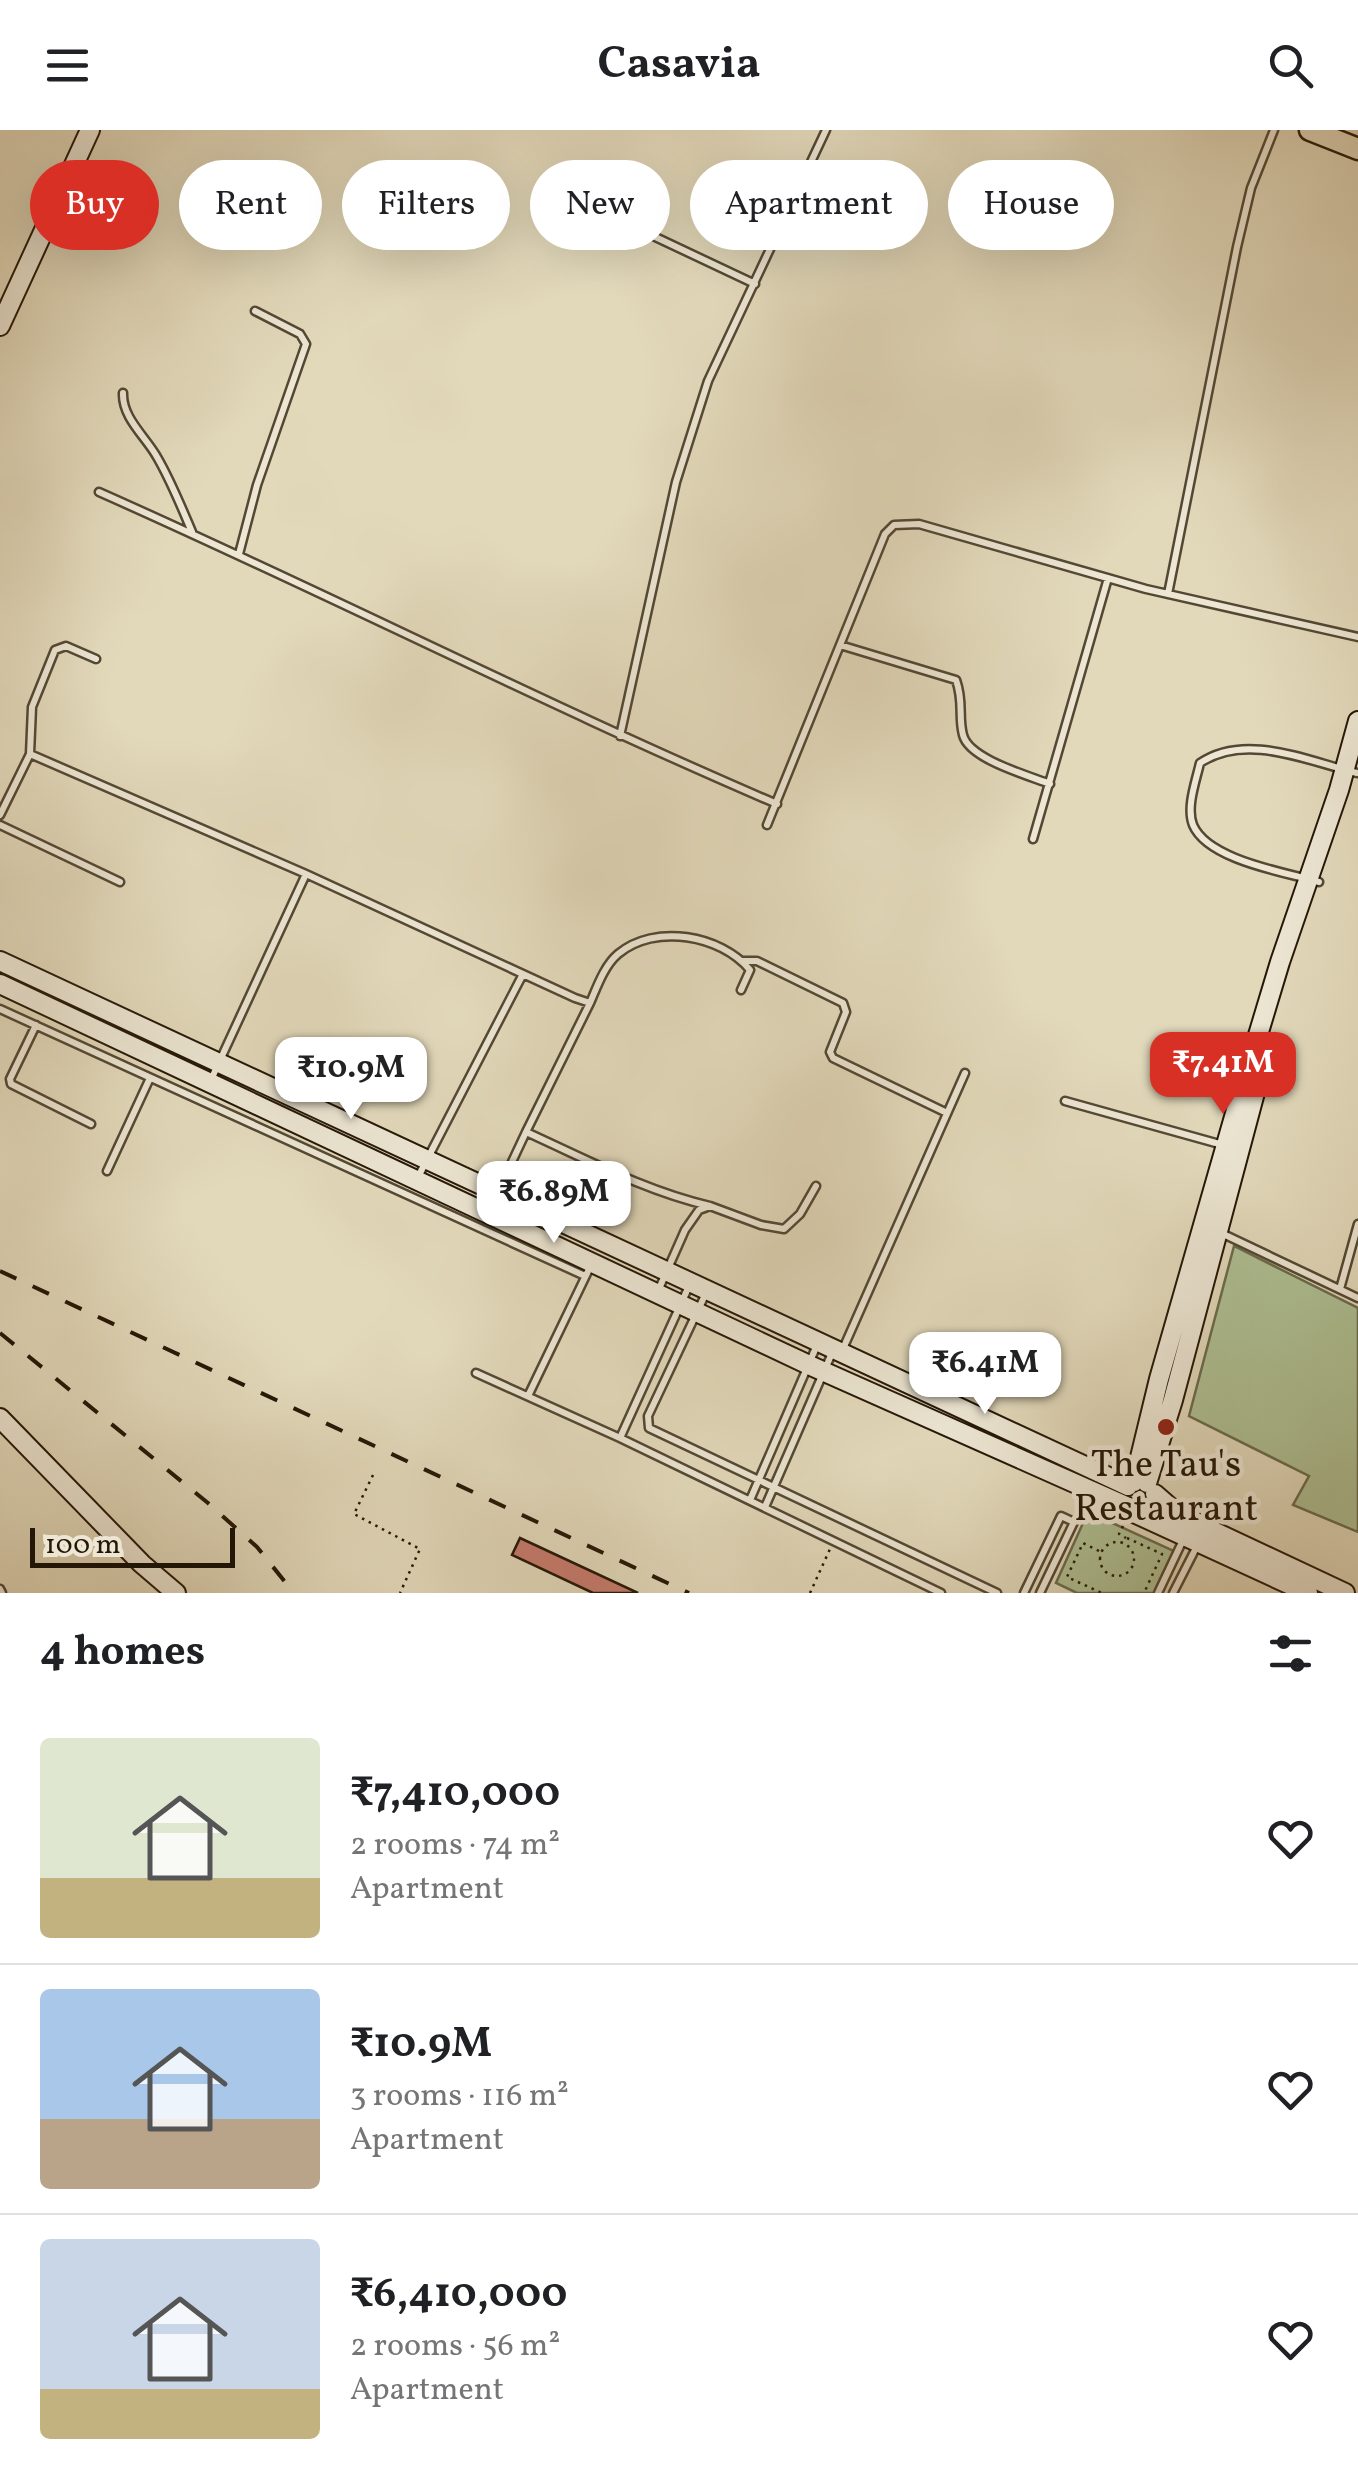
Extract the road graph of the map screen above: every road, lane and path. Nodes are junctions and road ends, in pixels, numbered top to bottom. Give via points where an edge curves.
1 (90, 130) edge
2 (826, 130) edge
3 (1274, 130) edge
4 (1310, 130) edge
5 (1358, 149) edge
6 (670, 244) edge
7 (755, 284) junction
8 (255, 311) dead end
9 (0, 326) edge
10 (123, 393) dead end
11 (99, 492) dead end
12 (192, 533) junction
13 (239, 554) junction
14 (1108, 578) junction
15 (1168, 594) junction
16 (1358, 637) edge
17 (840, 645) junction
18 (96, 659) dead end
19 (1358, 721) edge
20 (620, 736) junction
21 (30, 754) junction
22 (1353, 771) edge
23 (1050, 784) junction
24 (777, 804) junction
25 (0, 815) edge
26 (0, 824) edge
27 (767, 825) dead end
28 (1033, 839) dead end
29 (306, 874) junction
30 (1313, 880) junction
31 (120, 882) dead end
32 (0, 961) edge
33 (743, 961) junction
34 (524, 974) junction
35 (47, 983) junction
36 (0, 984) edge
37 (741, 990) dead end
38 (39, 1002) junction
39 (590, 1003) junction
40 (0, 1009) edge
41 (36, 1025) junction
42 (219, 1063) junction
43 (965, 1073) dead end
44 (150, 1078) junction
45 (210, 1082) junction
46 (1065, 1101) dead end
47 (947, 1113) junction
48 (91, 1124) dead end
49 (526, 1132) junction
50 (1226, 1146) junction
51 (428, 1159) junction
52 (107, 1172) dead end
53 (417, 1180) junction
54 (816, 1186) dead end
55 (497, 1193) junction
56 (710, 1206) junction
57 (488, 1213) junction
58 (1358, 1224) edge
59 (1210, 1228) junction
60 (589, 1269) junction
61 (666, 1272) junction
62 (699, 1288) junction
63 (1340, 1289) junction
64 (657, 1292) junction
65 (1358, 1298) edge
66 (689, 1308) junction
67 (831, 1349) junction
68 (817, 1368) junction
69 (476, 1373) dead end
70 (528, 1396) junction
71 (0, 1418) edge
72 (620, 1438) junction
73 (372, 1475) dead end
74 (759, 1478) junction
75 (774, 1485) junction
76 (1141, 1486) junction
77 (750, 1500) junction
78 (764, 1507) junction
79 (1130, 1510) junction
80 (1192, 1539) junction
81 (834, 1541) junction
82 (1126, 1541) junction
83 (1102, 1552) junction
84 (176, 1593) edge
85 (400, 1593) edge
86 (810, 1593) edge
87 (940, 1593) edge
88 (997, 1593) edge
89 (1024, 1593) edge
90 (1040, 1593) edge
91 (1102, 1593) edge
92 (1144, 1593) edge
93 (1158, 1593) edge
94 (1173, 1593) edge
95 (1308, 1593) edge
96 (1345, 1593) edge

1 - 9 street
2 - 7 lane
3 - 15 lane via 1237,247
4 - 5 main road
6 - 7 lane
7 - 20 lane via 708,381 676,482
8 - 13 lane via 300,334 306,344
10 - 12 lane
11 - 12 lane
12 - 13 lane
13 - 20 lane
14 - 15 lane
14 - 17 lane via 919,524 894,525
14 - 23 lane
15 - 16 lane
17 - 23 lane via 956,680 963,735 972,751
17 - 24 lane
18 - 21 lane via 66,646 56,650 32,707
19 - 22 street
20 - 24 lane
21 - 25 lane
21 - 29 lane
22 - 30 street
22 - 30 lane via 1240,748 1200,763 1192,823 1208,846
23 - 28 lane
24 - 27 lane
26 - 31 lane
29 - 34 lane
29 - 42 lane
30 - 50 street
30 - 59 street
32 - 35 street
33 - 37 lane via 750,970
33 - 39 lane via 710,941 653,940 618,954
33 - 47 lane via 758,961 843,1004 833,1058
34 - 39 lane
34 - 51 lane
35 - 38 street
35 - 42 street
36 - 38 street
38 - 45 street
39 - 49 lane
40 - 41 lane
41 - 44 lane
41 - 48 lane via 10,1084
42 - 45 lane
42 - 51 street
43 - 47 lane
44 - 52 lane
44 - 60 lane
45 - 53 street
46 - 50 lane
47 - 67 lane
49 - 55 lane
49 - 56 lane via 676,1198
50 - 59 street
51 - 53 lane
51 - 55 street
53 - 57 street
54 - 56 lane via 784,1229
55 - 57 lane
55 - 61 street
56 - 61 lane via 694,1216
57 - 60 street
58 - 63 lane
59 - 63 lane
59 - 76 street via 1158,1379
60 - 64 street
60 - 70 lane
61 - 62 street
61 - 64 lane
62 - 66 lane
62 - 66 lane
62 - 67 street
63 - 65 lane
64 - 66 street
66 - 68 street
66 - 72 lane
66 - 74 lane via 646,1424
67 - 68 lane
67 - 68 lane
67 - 76 street
68 - 74 lane
68 - 75 lane
68 - 79 street
69 - 70 lane
70 - 72 lane
71 - 84 street
72 - 77 lane
73 - 85 path via 354,1514 420,1548
74 - 75 lane
74 - 77 lane
75 - 78 lane
75 - 88 lane
76 - 79 street via 1123,1498
76 - 79 street via 1152,1507
76 - 96 street via 1179,1516
77 - 78 lane
78 - 81 lane
79 - 80 street
79 - 82 path via 1119,1534
80 - 93 lane
80 - 94 lane
80 - 95 street
81 - 86 path
81 - 87 lane
82 - 83 path
82 - 83 path via 1134,1560 1121,1576 1106,1571
82 - 92 path via 1162,1554
83 - 91 path via 1083,1543 1067,1576
89 - 90 lane via 1061,1516 1074,1522

